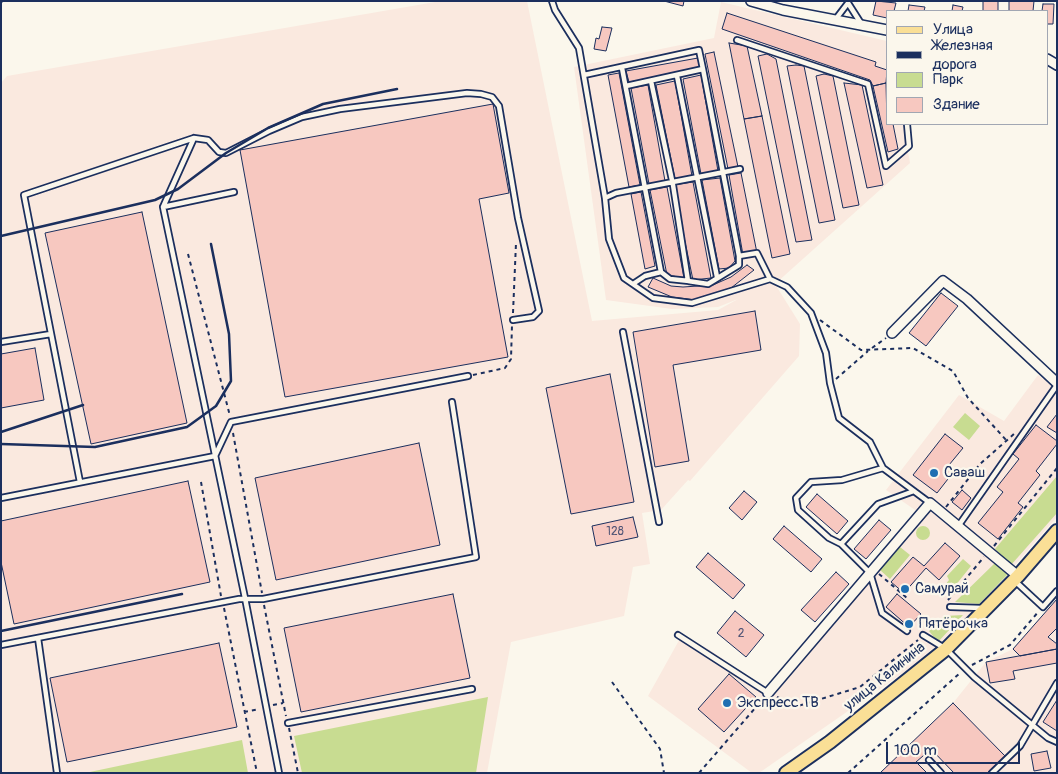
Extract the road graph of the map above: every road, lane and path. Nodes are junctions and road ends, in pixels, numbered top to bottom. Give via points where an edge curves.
1 (552, 1) edge
2 (751, 1) edge
3 (834, 21) junction
4 (863, 26) junction
5 (886, 30) edge
6 (737, 40) dead end
7 (622, 68) junction
8 (703, 69) junction
9 (584, 75) junction
10 (677, 76) junction
11 (651, 81) junction
12 (626, 86) junction
13 (907, 125) edge
14 (194, 138) junction
15 (740, 169) dead end
16 (723, 172) junction
17 (697, 178) junction
18 (673, 182) junction
19 (646, 188) junction
20 (234, 192) dead end
21 (605, 198) junction
22 (163, 207) junction
23 (517, 236) dead end
24 (188, 254) dead end
25 (739, 256) junction
26 (661, 272) junction
27 (717, 277) junction
28 (770, 279) junction
29 (692, 281) junction
30 (632, 284) junction
31 (811, 313) junction
32 (513, 320) junction
33 (623, 332) dead end
34 (892, 333) joint
35 (51, 334) junction
36 (1, 342) edge
37 (870, 349) junction
38 (468, 376) joint
39 (830, 384) junction
40 (1057, 384) edge
41 (452, 402) dead end
42 (231, 422) junction
43 (1018, 429) dead end
44 (1007, 441) junction
45 (215, 456) junction
46 (882, 468) junction
47 (1057, 468) edge
48 (80, 482) junction
49 (201, 482) dead end
50 (914, 491) junction
51 (1, 498) edge
52 (930, 503) junction
53 (942, 512) junction
54 (659, 522) dead end
55 (959, 525) junction
56 (1056, 532) edge
57 (841, 544) junction
58 (989, 552) junction
59 (871, 572) junction
60 (1016, 578) junction
61 (1057, 591) edge
62 (245, 598) junction
63 (263, 598) junction
64 (906, 598) dead end
65 (948, 600) dead end
66 (222, 602) junction
67 (950, 607) dead end
68 (1043, 607) junction
69 (985, 608) junction
70 (907, 631) dead end
71 (678, 635) dead end
72 (923, 635) joint
73 (38, 638) junction
74 (1, 645) edge
75 (946, 649) junction
76 (965, 668) junction
77 (612, 682) dead end
78 (1057, 683) edge
79 (472, 689) dead end
80 (768, 693) junction
81 (288, 724) junction
82 (1031, 724) junction
83 (1057, 742) edge
84 (929, 760) dead end
85 (789, 772) edge
86 (57, 773) edge
87 (256, 773) edge
88 (279, 773) edge
89 (298, 773) edge
90 (664, 773) edge
91 (699, 773) edge
92 (848, 773) edge
93 (941, 773) edge
94 (992, 773) edge

1 - 9 lane via 579,48
2 - 3 street
3 - 4 street
3 - 4 lane via 848,3
4 - 5 street
6 - 13 lane via 868,84 886,166 910,146
7 - 8 lane via 699,50
7 - 9 lane
7 - 12 lane
8 - 10 lane
8 - 16 lane
9 - 21 lane
10 - 11 lane
10 - 17 lane
11 - 12 lane
11 - 18 lane
12 - 19 lane
14 - 22 lane
14 - 32 lane via 208,140 219,152 226,153 302,117 467,93 492,97 500,106 518,218 539,310 533,317
14 - 35 lane via 24,195
15 - 16 lane
16 - 17 lane
16 - 25 lane
17 - 18 lane
17 - 27 lane
18 - 19 lane
18 - 29 lane via 688,281
19 - 21 lane
19 - 26 lane
20 - 22 lane
21 - 30 lane via 609,239 624,278
22 - 45 lane
23 - 32 path
24 - 42 path
25 - 27 lane via 739,265
25 - 28 lane via 757,253
26 - 29 lane via 670,279
26 - 30 lane
27 - 29 lane via 708,284
28 - 30 lane via 692,303 653,298
28 - 31 lane via 787,287
31 - 37 path via 861,350
31 - 39 lane via 826,353
32 - 38 path via 511,359 505,368
33 - 54 lane
34 - 37 path
34 - 40 street via 943,281 967,299
35 - 36 lane
35 - 48 lane
37 - 39 path
37 - 44 path via 913,348 953,371 968,398
38 - 42 lane
39 - 46 lane via 839,418 870,442
40 - 55 lane
41 - 63 lane via 476,557
42 - 45 lane
42 - 63 path
43 - 44 path
44 - 53 path via 980,464
45 - 48 lane
45 - 62 lane
46 - 50 lane
46 - 57 lane via 842,480 811,482 796,498 798,510 829,538
47 - 58 path
48 - 51 lane
49 - 66 path
50 - 52 lane
50 - 57 lane via 878,504
52 - 53 street
52 - 59 street
53 - 55 street
55 - 58 street
56 - 60 main road, улица Калинина
57 - 59 lane
58 - 60 street
58 - 65 path
59 - 64 path
59 - 70 lane via 882,613
59 - 80 street
60 - 68 lane
60 - 69 main road, улица Калинина
61 - 68 lane
62 - 63 lane
62 - 66 lane
62 - 88 lane
63 - 81 path
66 - 73 lane
66 - 87 path
67 - 69 lane
68 - 76 path via 1010,645
69 - 75 main road, улица Калинина
71 - 80 lane
72 - 75 lane
72 - 80 path via 860,688 798,706
73 - 74 lane
73 - 86 lane
75 - 76 lane
75 - 85 main road, улица Калинина
76 - 82 lane
76 - 92 path
77 - 90 path via 660,749
78 - 82 lane
79 - 81 lane
80 - 91 path
81 - 89 path
82 - 83 lane
82 - 94 lane via 1020,746
84 - 93 lane

